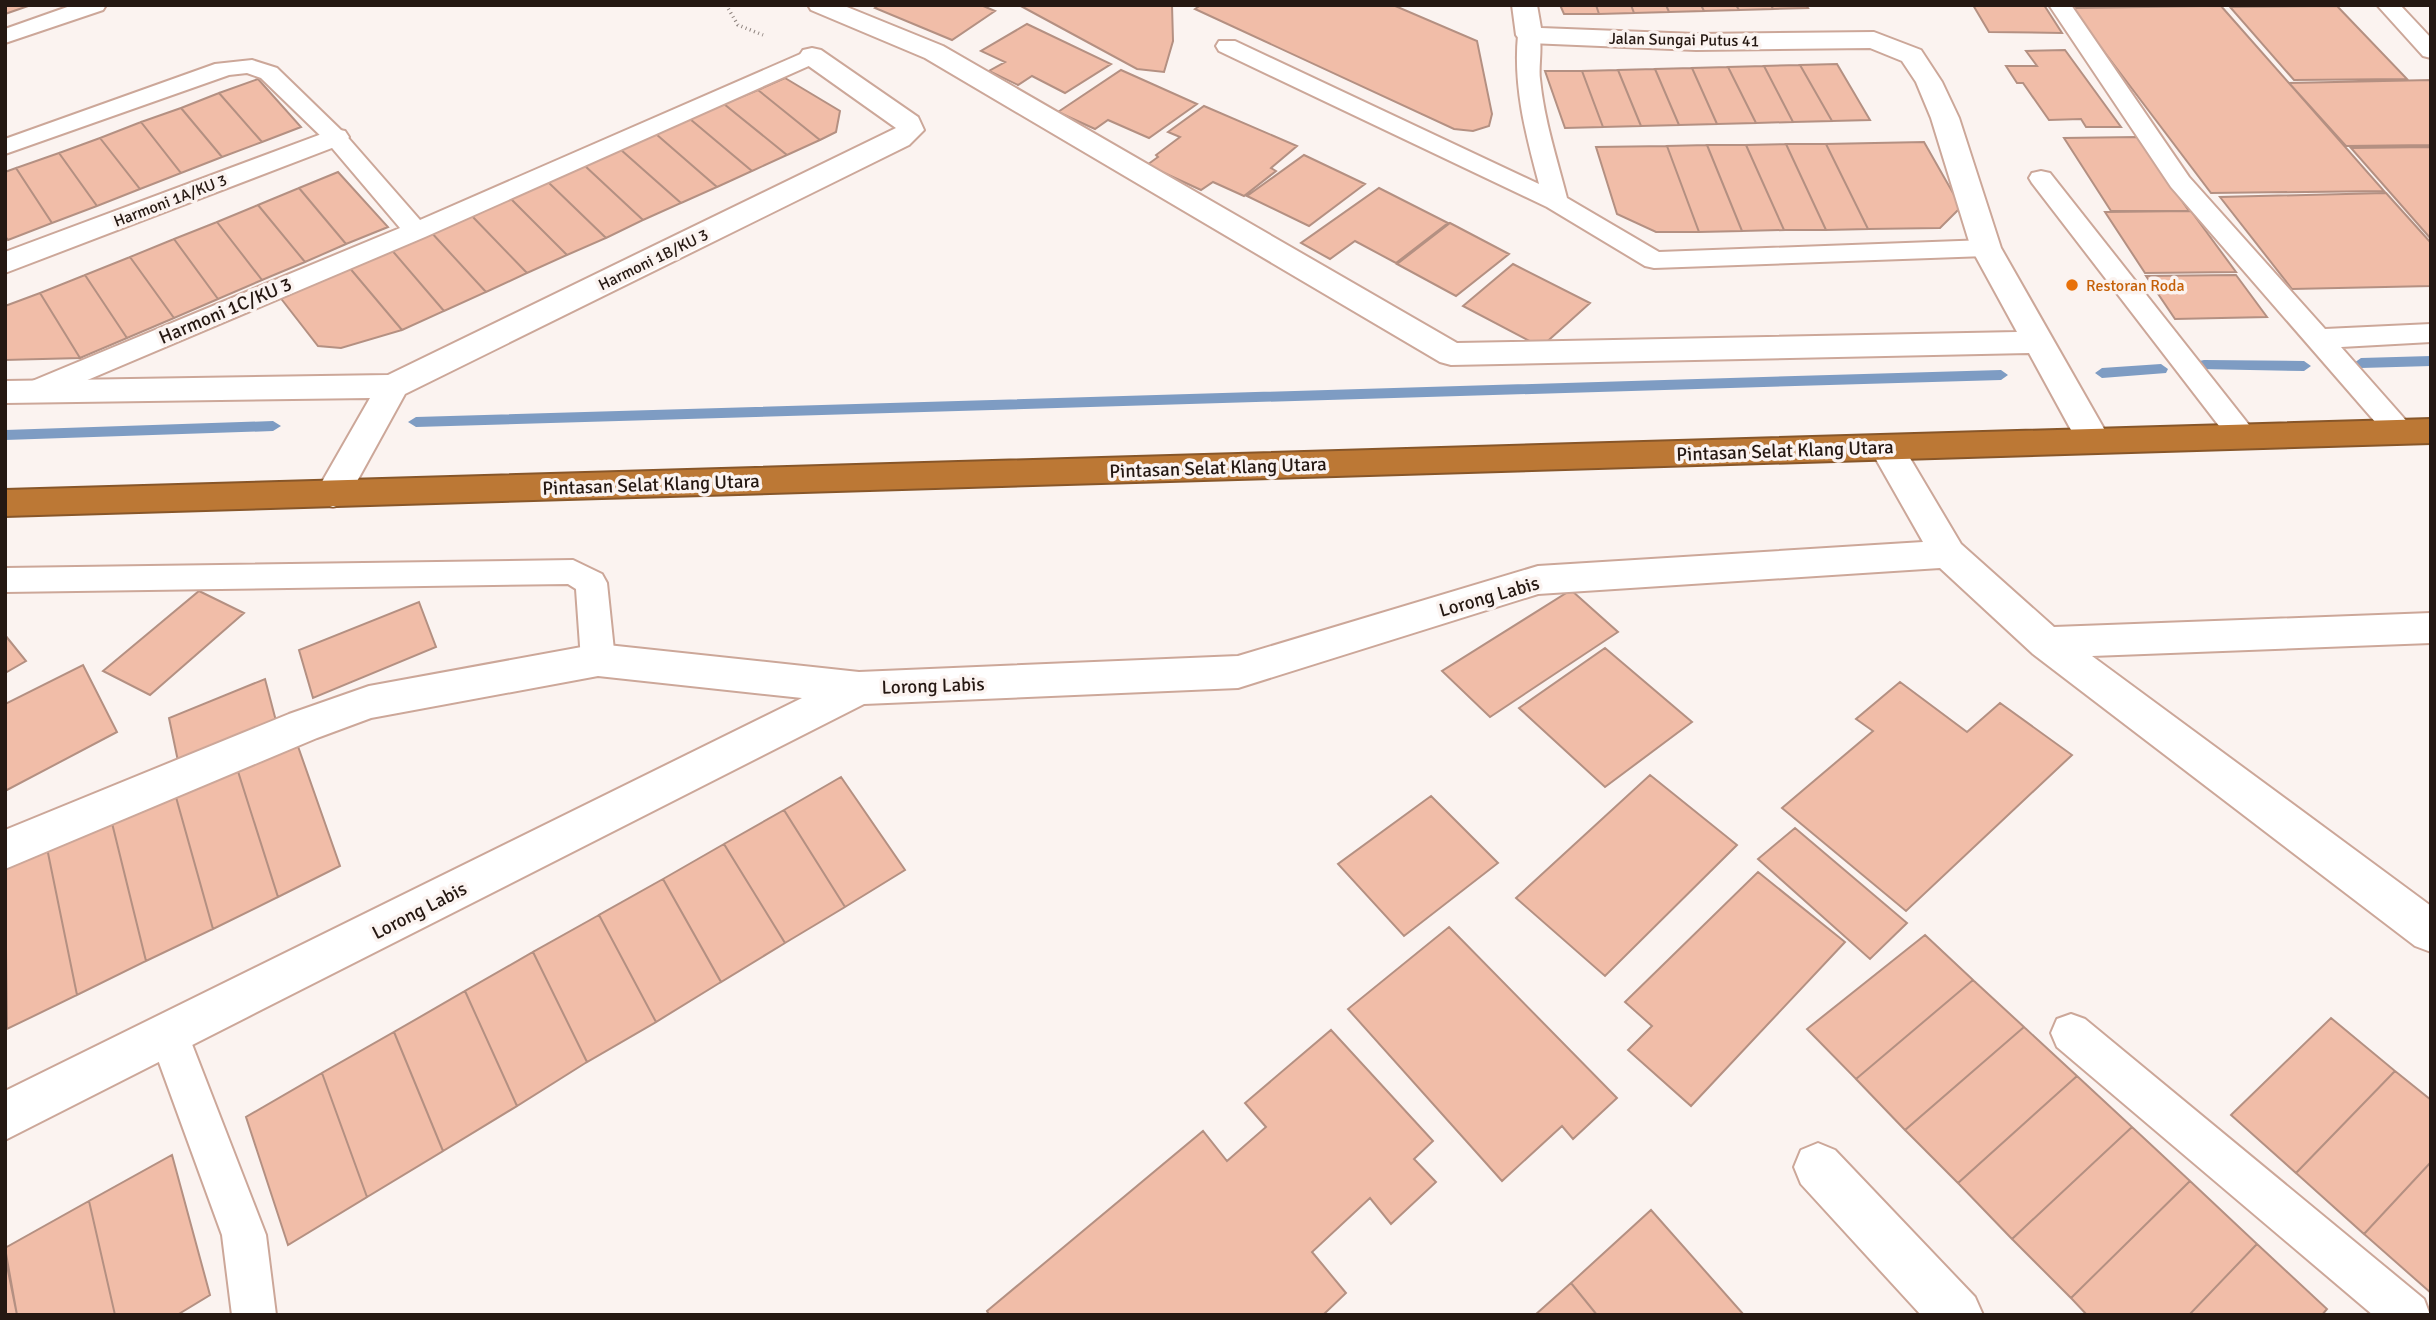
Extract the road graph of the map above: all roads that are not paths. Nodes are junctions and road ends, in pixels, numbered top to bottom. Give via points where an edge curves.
1 (95, 5) edge
2 (820, 5) edge
3 (1524, 5) edge
4 (2060, 5) edge
5 (2388, 5) edge
6 (1529, 35) junction
7 (5, 36) edge
8 (1227, 46) dead end
9 (2431, 51) edge
10 (812, 56) joint
11 (334, 137) junction
12 (5, 147) edge
13 (2042, 178) dead end
14 (1556, 202) junction
15 (416, 231) junction
16 (1986, 248) junction
17 (5, 263) edge
18 (2431, 333) edge
19 (2318, 339) junction
20 (2040, 342) junction
21 (393, 386) junction
22 (20, 392) edge
23 (2415, 432) edge
24 (2243, 437) junction
25 (2094, 441) junction
26 (1885, 447) junction
27 (333, 494) junction
28 (5, 503) edge
29 (1948, 554) junction
30 (5, 580) edge
31 (2431, 628) edge
32 (2046, 643) junction
33 (598, 660) junction
34 (859, 688) junction
35 (5, 850) edge
36 (2431, 932) edge
37 (2071, 1033) dead end
38 (169, 1035) junction
39 (5, 1116) edge
40 (1818, 1167) dead end
41 (254, 1315) edge
42 (1957, 1315) edge
43 (2407, 1315) edge

1 - 7 lane
2 - 20 street via 934,52 1451,354
3 - 6 street
4 - 19 lane via 2180,182
5 - 9 lane
6 - 14 lane via 1526,56
6 - 16 street, Jalan Sungai Putus 41 via 1696,41 1839,38 1874,40 1912,56 1944,118
8 - 14 lane
10 - 15 lane, Harmoni 1C/KU 3
10 - 21 street, Harmoni 1B/KU 3 via 908,123 910,131
11 - 12 lane via 269,73 235,66
11 - 15 lane
11 - 17 street, Harmoni 1A/KU 3
13 - 24 lane
14 - 16 lane via 1654,260
15 - 22 lane, Harmoni 1C/KU 3
16 - 20 street, Jalan Sungai Putus 41
18 - 19 lane
19 - 23 lane
20 - 25 street, Jalan Sungai Putus 41
21 - 22 street
21 - 27 street
23 - 24 highway, Pintasan Selat Klang Utara
24 - 25 highway, Pintasan Selat Klang Utara
25 - 26 highway, Pintasan Selat Klang Utara
26 - 27 highway, Pintasan Selat Klang Utara
26 - 29 street
27 - 28 highway, Pintasan Selat Klang Utara
29 - 32 street
29 - 34 street, Lorong Labis via 1538,580 1238,672
30 - 33 lane via 573,572 592,583
31 - 32 street
32 - 36 street
33 - 34 street
33 - 35 street via 369,702
34 - 38 street, Lorong Labis
37 - 43 lane
38 - 39 street, Lorong Labis
38 - 41 lane via 244,1235
40 - 42 street

